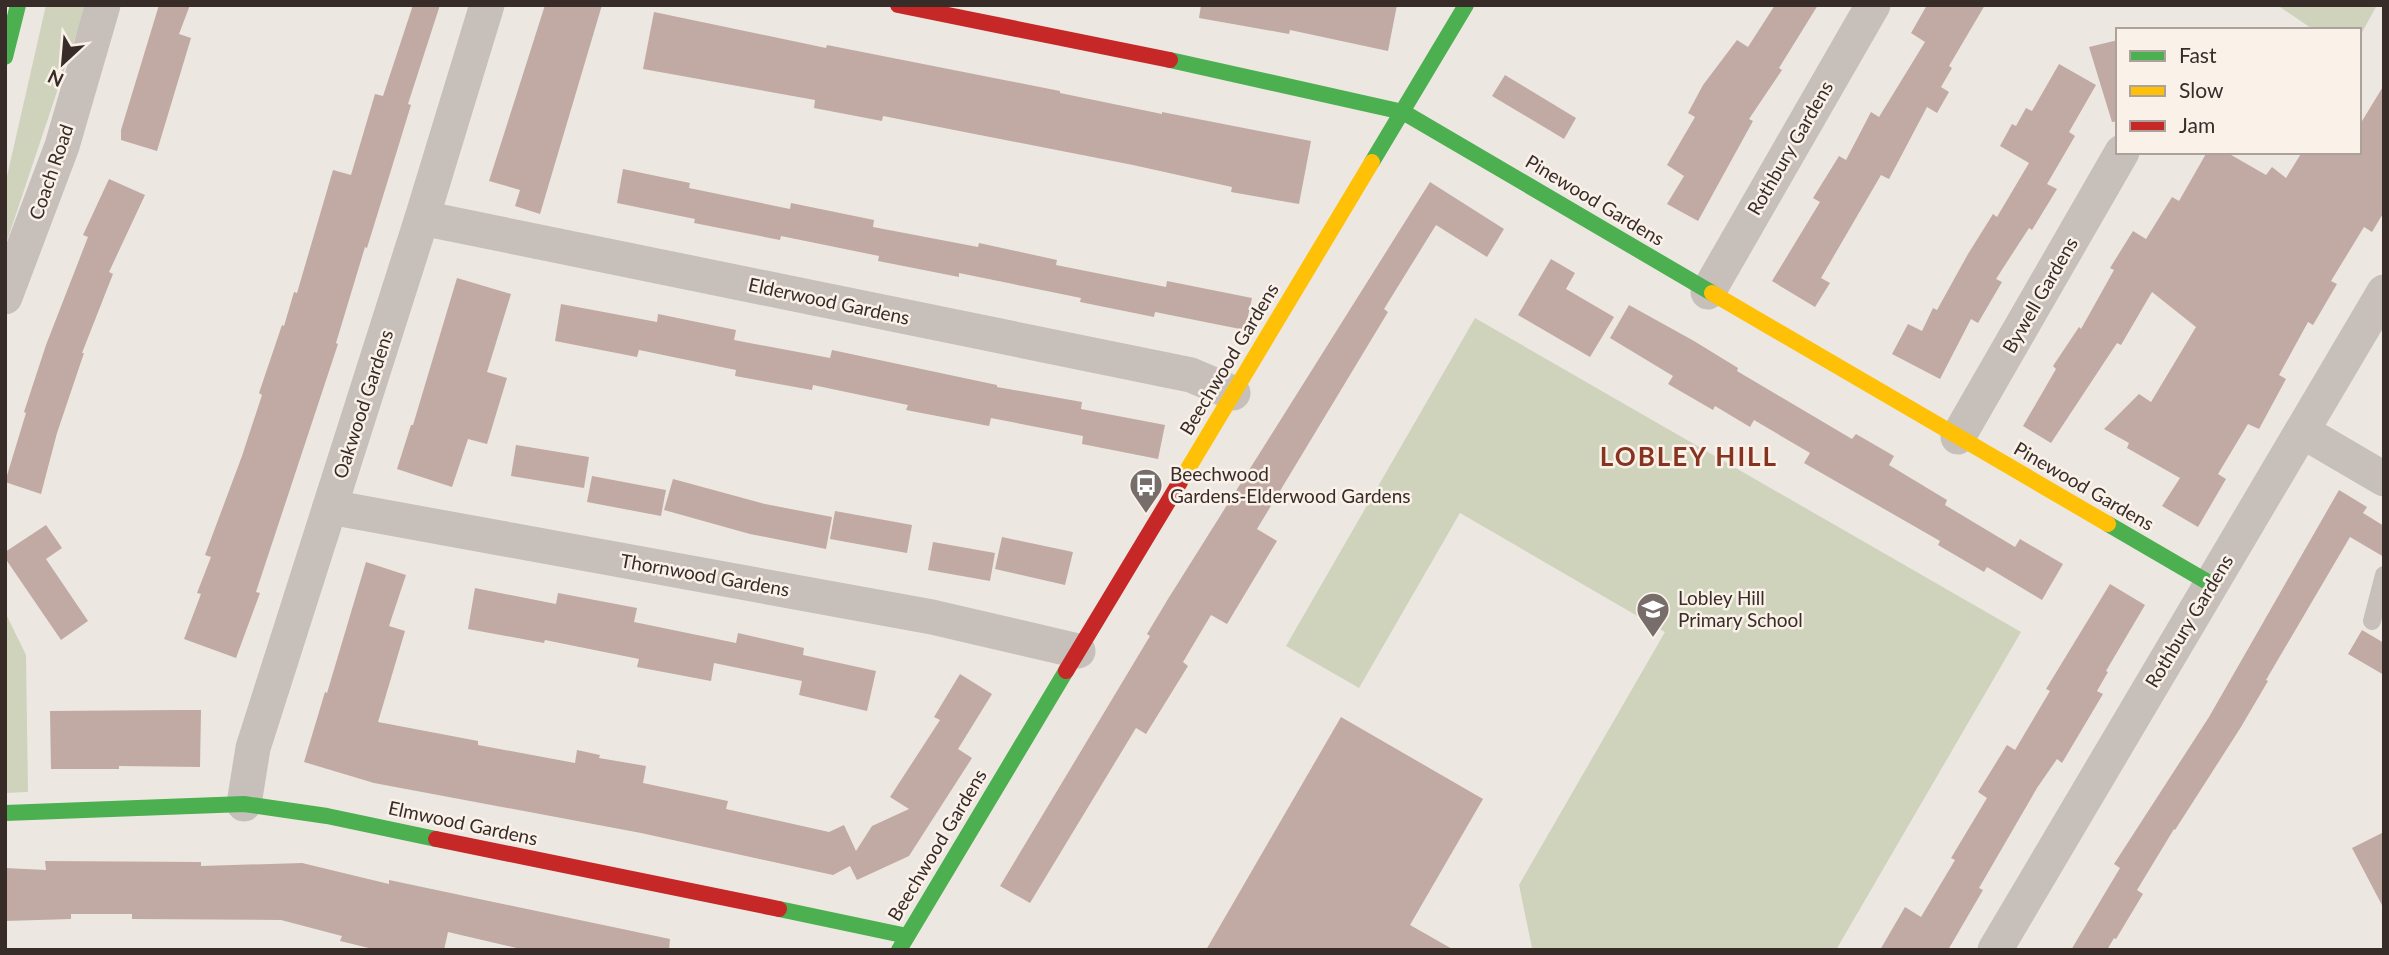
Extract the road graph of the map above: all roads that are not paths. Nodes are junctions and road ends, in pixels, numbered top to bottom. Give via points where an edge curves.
1 (18, 5) edge
2 (103, 5) edge
3 (487, 5) edge
4 (898, 5) edge
5 (1466, 5) edge
6 (1872, 5) edge
7 (5, 57) edge
8 (1403, 112) junction
9 (2121, 154) edge
10 (422, 218) junction
11 (1708, 292) junction
12 (2384, 292) edge
13 (5, 297) edge
14 (1233, 393) junction
15 (2302, 431) junction
16 (1958, 437) junction
17 (2384, 479) edge
18 (330, 507) junction
19 (2384, 575) edge
20 (2211, 583) junction
21 (2372, 621) dead end
22 (1078, 651) junction
23 (244, 804) junction
24 (5, 813) edge
25 (903, 943) edge
26 (1995, 950) edge

1 - 7 main road
2 - 13 street, Coach Road via 62,146
3 - 10 street, Oakwood Gardens
4 - 8 main road, Pinewood Gardens
5 - 8 main road, Beechwood Gardens
6 - 11 street, Rothbury Gardens
8 - 11 main road, Pinewood Gardens
8 - 14 main road, Beechwood Gardens
9 - 16 street, Bywell Gardens
10 - 14 street, Elderwood Gardens via 1191,375
10 - 18 street, Oakwood Gardens
11 - 16 main road, Pinewood Gardens
12 - 15 street, Rothbury Gardens
14 - 22 main road, Beechwood Gardens
15 - 17 street
15 - 20 street, Rothbury Gardens
16 - 20 main road, Pinewood Gardens
18 - 22 street, Thornwood Gardens via 932,617
18 - 23 street, Oakwood Gardens via 253,748
19 - 21 lane
20 - 26 street, Rothbury Gardens
22 - 25 main road, Beechwood Gardens
23 - 24 main road, Elmwood Gardens
23 - 25 main road, Elmwood Gardens via 327,816

